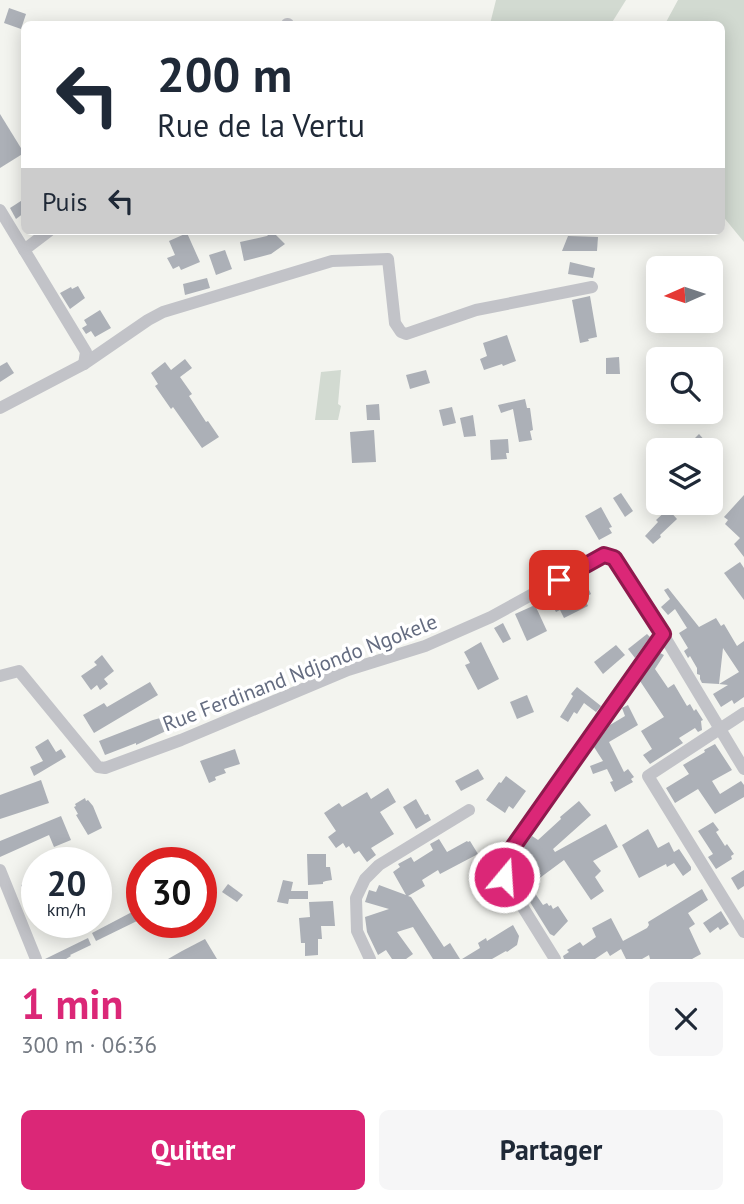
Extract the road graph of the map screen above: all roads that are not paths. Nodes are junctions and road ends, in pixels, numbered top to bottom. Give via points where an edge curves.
1 (0, 210) edge
2 (44, 235) edge
3 (24, 250) junction
4 (592, 287) dead end
5 (83, 364) junction
6 (0, 408) edge
7 (663, 634) junction
8 (0, 676) edge
9 (744, 713) edge
10 (718, 729) junction
11 (744, 769) edge
12 (469, 810) dead end
13 (0, 870) edge
14 (744, 932) edge
15 (551, 958) edge
16 (36, 959) edge
17 (370, 959) edge

1 - 3 street
2 - 3 street
3 - 5 street via 86,352
4 - 5 street via 476,310 406,334 395,323 388,259 332,261 163,312
5 - 6 street
7 - 8 street, Rue Ferdinand Ndjondo Ngokele via 614,558 604,555 491,617 425,646 348,670 105,768 98,767 19,671
7 - 10 street
7 - 15 street via 506,857 504,877
9 - 10 street
10 - 11 street
10 - 14 street via 648,776
12 - 17 street via 379,865 365,879 356,898 357,931
13 - 16 street

